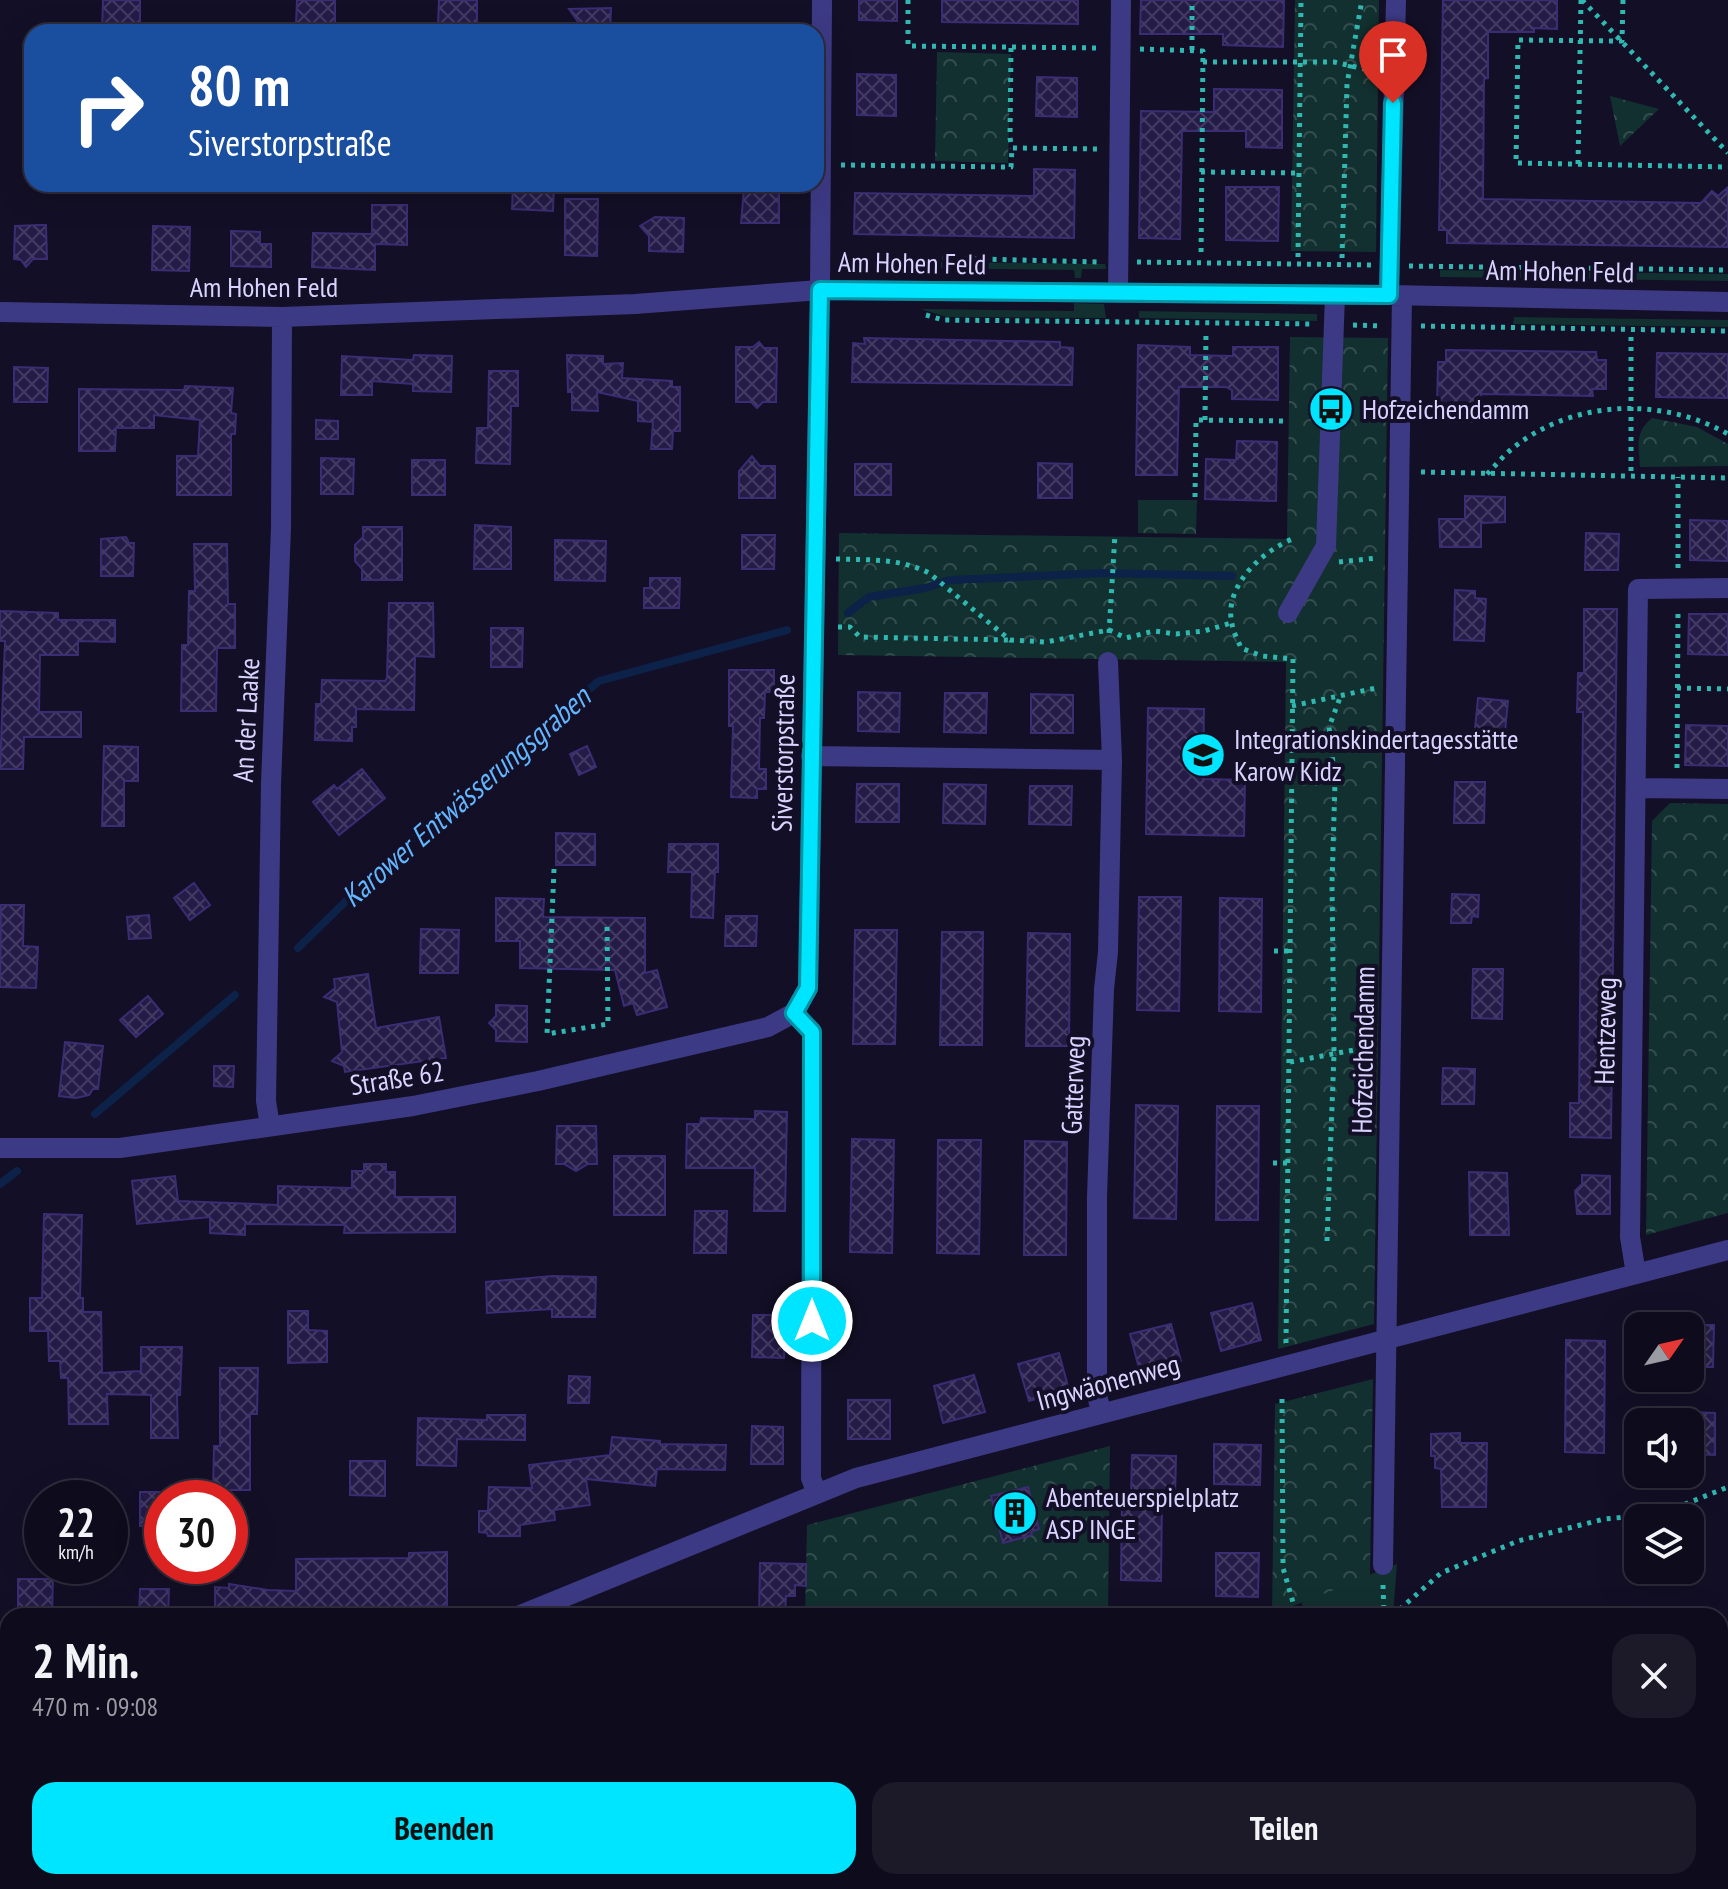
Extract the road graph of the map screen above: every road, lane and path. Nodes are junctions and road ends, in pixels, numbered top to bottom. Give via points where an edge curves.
1 (822, 0) edge
2 (908, 0) edge
3 (1121, 0) edge
4 (1192, 0) edge
5 (1301, 0) edge
6 (1362, 0) edge
7 (1396, 0) edge
8 (1581, 0) edge
9 (1623, 0) edge
10 (822, 24) edge
11 (1579, 41) junction
12 (1622, 41) junction
13 (1011, 48) junction
14 (1121, 48) junction
15 (1192, 50) junction
16 (1203, 62) junction
17 (1300, 62) junction
18 (1350, 66) junction
19 (1394, 73) junction
20 (1012, 148) junction
21 (1121, 149) junction
22 (1728, 153) edge
23 (1578, 164) junction
24 (840, 165) dead end
25 (1728, 167) edge
26 (1201, 172) junction
27 (1299, 173) junction
28 (821, 192) edge
29 (1201, 256) dead end
30 (1298, 257) dead end
31 (1342, 258) dead end
32 (1119, 262) junction
33 (1388, 266) junction
34 (907, 269) dead end
35 (1728, 270) edge
36 (820, 290) junction
37 (1118, 293) junction
38 (1335, 295) junction
39 (1395, 295) junction
40 (1728, 302) edge
41 (0, 312) edge
42 (920, 313) dead end
43 (282, 317) junction
44 (1335, 324) junction
45 (1401, 326) junction
46 (1206, 331) dead end
47 (1728, 331) edge
48 (1631, 337) dead end
49 (1631, 408) junction
50 (1205, 420) junction
51 (1287, 421) dead end
52 (1728, 434) edge
53 (1399, 472) junction
54 (1487, 474) junction
55 (1631, 477) junction
56 (1678, 477) junction
57 (1728, 478) edge
58 (1195, 497) dead end
59 (1115, 534) dead end
60 (1295, 538) dead end
61 (1398, 555) junction
62 (1319, 558) junction
63 (836, 559) dead end
64 (1678, 588) junction
65 (1728, 588) edge
66 (1288, 613) dead end
67 (1231, 623) junction
68 (838, 627) dead end
69 (1109, 630) junction
70 (1010, 640) junction
71 (1108, 662) dead end
72 (1396, 684) junction
73 (1677, 688) junction
74 (1728, 689) edge
75 (1341, 695) junction
76 (1292, 706) junction
77 (811, 756) junction
78 (1112, 760) junction
79 (1637, 788) junction
80 (1676, 789) junction
81 (1728, 789) edge
82 (554, 869) dead end
83 (607, 923) dead end
84 (1274, 951) dead end
85 (1290, 951) junction
86 (794, 1013) junction
87 (1391, 1044) junction
88 (1334, 1054) junction
89 (1289, 1062) junction
90 (270, 1126) junction
91 (0, 1148) edge
92 (1273, 1163) dead end
93 (1288, 1163) junction
94 (1327, 1241) dead end
95 (1728, 1250) edge
96 (1636, 1274) junction
97 (1386, 1338) junction
98 (1286, 1352) dead end
99 (1282, 1399) dead end
100 (1101, 1412) junction
101 (1728, 1487) edge
102 (817, 1494) junction
103 (1383, 1565) joint
104 (538, 1608) edge
105 (1295, 1608) edge
106 (1384, 1608) edge
107 (1401, 1608) edge

1 - 10 street, Siverstorpstraße
2 - 13 path via 908,46
3 - 14 street
4 - 15 path
5 - 17 path
6 - 18 path
7 - 19 street, Hofzeichendamm
8 - 11 path
8 - 12 path
9 - 12 path
11 - 12 path
11 - 23 path
11 - 23 path via 1518,40 1516,117 1516,163
12 - 22 path
13 - 14 path
13 - 20 path
14 - 15 path
14 - 21 street
15 - 16 path via 1203,51
16 - 17 path
16 - 26 path
17 - 18 path
17 - 27 path
18 - 19 path
18 - 31 path
19 - 33 street, Hofzeichendamm
20 - 21 path
20 - 24 path via 1011,167
21 - 32 street
23 - 25 path
26 - 27 path
26 - 29 path
27 - 30 path
28 - 36 street, Siverstorpstraße
32 - 33 path
32 - 34 path via 942,258
32 - 37 street
33 - 35 path
33 - 39 street, Hofzeichendamm
36 - 37 street, Am Hohen Feld
36 - 43 street, Am Hohen Feld via 605,305
36 - 77 street, Siverstorpstraße
37 - 38 street, Am Hohen Feld
38 - 39 street, Am Hohen Feld
38 - 44 street
39 - 40 street, Am Hohen Feld
39 - 45 street, Hofzeichendamm
41 - 43 street, Am Hohen Feld
42 - 44 path via 943,320
43 - 90 street, An der Laake via 281,528 270,816
44 - 45 path
44 - 62 street via 1326,546
45 - 47 path
45 - 53 street, Hofzeichendamm
46 - 50 path
48 - 49 path
49 - 52 path via 1675,412
49 - 54 path via 1555,422 1512,448
49 - 55 path
50 - 51 path
50 - 58 path via 1196,420
53 - 54 path
53 - 61 street, Hofzeichendamm
54 - 55 path
55 - 56 path
56 - 57 path
56 - 64 path
59 - 69 path
60 - 67 path via 1247,572 1236,590
61 - 62 path via 1341,562
61 - 72 street, Hofzeichendamm
62 - 66 street
63 - 70 path via 886,559 929,573
64 - 65 street, Hentzeweg
64 - 73 path
64 - 79 street, Hentzeweg via 1638,589
67 - 69 path via 1204,631 1154,631 1126,638
67 - 76 path via 1241,648 1293,659
68 - 70 path via 850,627 860,637
69 - 70 path via 1046,642
71 - 78 street, Gatterweg
72 - 75 path
72 - 87 street, Hofzeichendamm
73 - 74 path
73 - 80 path
75 - 76 path
75 - 88 path via 1329,727 1335,782
76 - 85 path
77 - 78 street
77 - 86 street, Siverstorpstraße via 808,988
78 - 100 street, Gatterweg via 1097,1197
79 - 80 street
79 - 96 street, Hentzeweg via 1630,1237
80 - 81 street
82 - 83 path via 547,1034 608,1024
84 - 85 path
85 - 89 path
86 - 90 street, Straße 62 via 768,1027 538,1081
86 - 102 street via 812,1032 811,1478
87 - 88 path
87 - 97 street, Hofzeichendamm
88 - 89 path
88 - 94 path
89 - 93 path
90 - 91 street, Straße 62 via 120,1148
92 - 93 path
93 - 98 path
95 - 96 street, Ingwäonenweg
96 - 97 street, Ingwäonenweg
97 - 100 street, Ingwäonenweg
97 - 103 street, Hofzeichendamm
99 - 105 path via 1283,1568
100 - 102 street, Ingwäonenweg via 856,1478
101 - 107 path via 1660,1514 1604,1519 1518,1541 1441,1573
102 - 104 street, Ingwäonenweg
103 - 106 path

